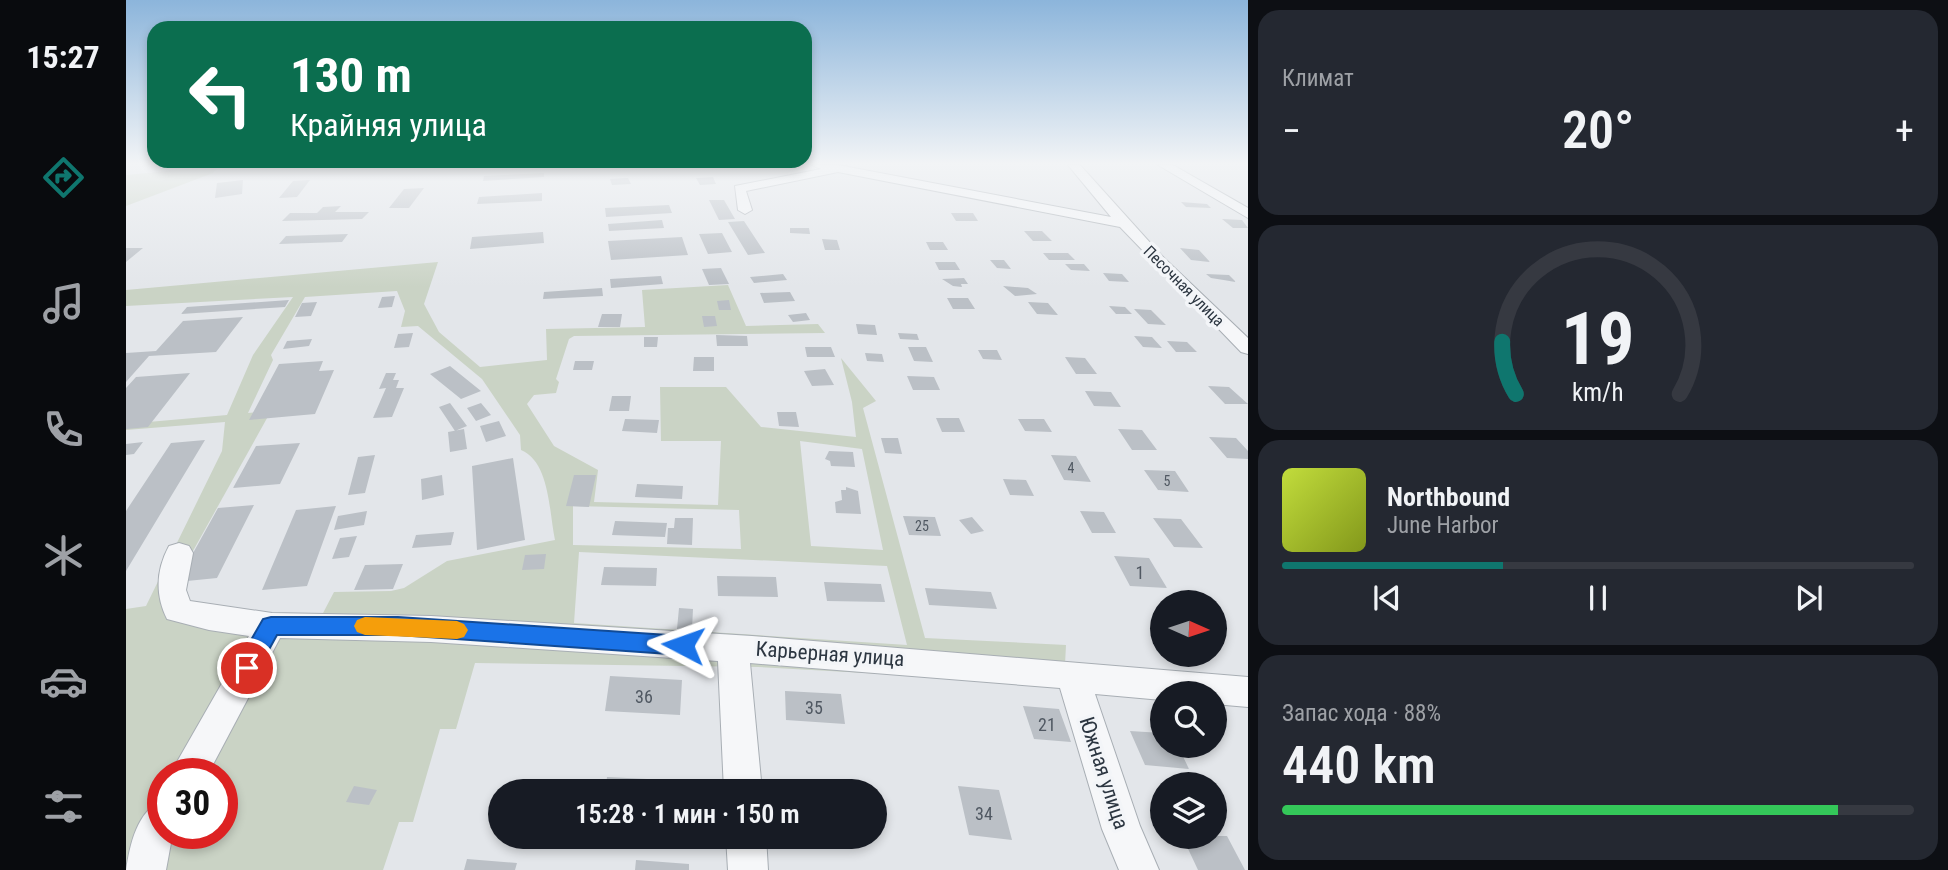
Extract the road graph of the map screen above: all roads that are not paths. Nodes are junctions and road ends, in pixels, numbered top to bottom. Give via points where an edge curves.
1 (744, 206) edge
2 (1030, 206) edge
3 (1108, 206) edge
4 (745, 210) dead end
5 (1122, 223) junction
6 (1248, 348) edge
7 (179, 553) dead end
8 (271, 626) junction
9 (733, 649) junction
10 (1072, 675) junction
11 (1248, 692) edge
12 (197, 758) edge
13 (742, 779) edge
14 (150, 849) edge
15 (747, 849) edge
16 (146, 870) edge
17 (748, 870) edge
18 (1139, 870) edge

1 - 4 street
2 - 5 street
3 - 5 street, Песочная улица
5 - 6 street, Песочная улица
7 - 8 street, Карьерная улица via 171,590 178,610 216,621
8 - 9 street, Карьерная улица via 398,626
8 - 12 street
9 - 10 street, Карьерная улица
9 - 13 street
10 - 11 street, Карьерная улица
10 - 18 street, Южная улица
14 - 16 street
15 - 17 street

